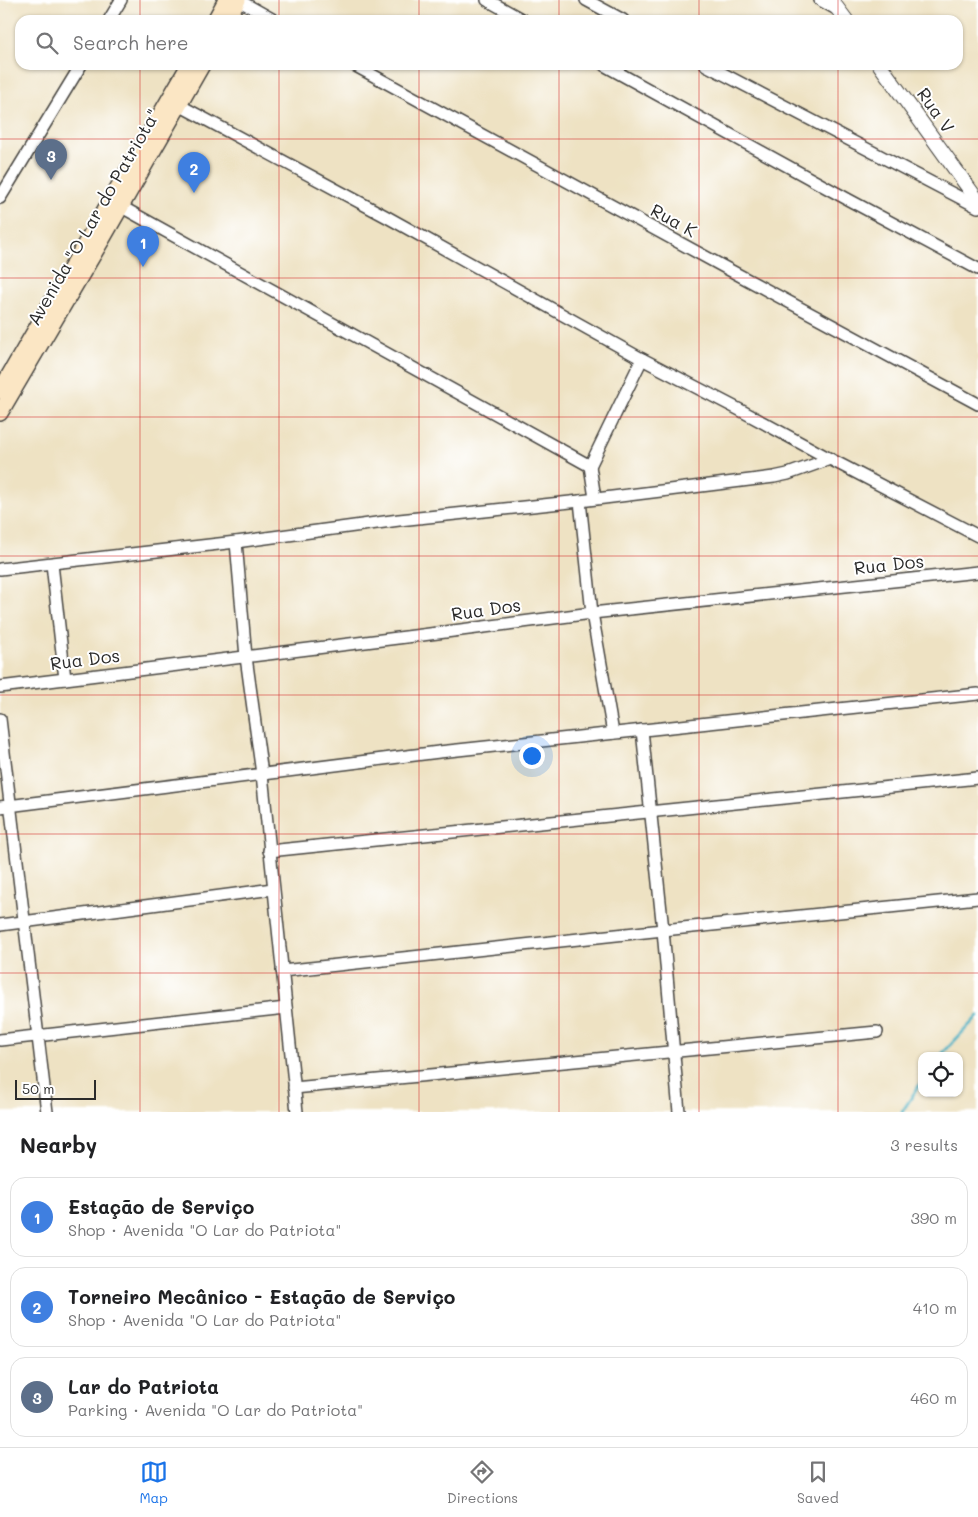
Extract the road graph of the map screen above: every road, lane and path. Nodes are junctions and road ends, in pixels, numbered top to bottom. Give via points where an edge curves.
1 (121, 0) edge
2 (226, 0) edge
3 (238, 0) edge
4 (487, 0) edge
5 (586, 0) edge
6 (820, 0) edge
7 (831, 0) edge
8 (111, 15) edge
9 (218, 15) edge
10 (230, 15) edge
11 (265, 15) edge
12 (514, 15) edge
13 (614, 15) edge
14 (842, 15) edge
15 (842, 15) edge
16 (78, 70) edge
17 (186, 70) edge
18 (199, 70) edge
19 (363, 70) edge
20 (613, 70) edge
21 (716, 70) edge
22 (884, 70) edge
23 (179, 105) junction
24 (0, 198) edge
25 (978, 201) edge
26 (120, 206) junction
27 (978, 207) edge
28 (978, 270) edge
29 (642, 359) junction
30 (0, 391) edge
31 (978, 404) edge
32 (0, 413) edge
33 (830, 459) junction
34 (590, 466) junction
35 (595, 498) junction
36 (580, 501) junction
37 (978, 536) edge
38 (236, 542) junction
39 (52, 564) junction
40 (0, 569) edge
41 (978, 572) edge
42 (592, 613) junction
43 (246, 657) junction
44 (65, 679) junction
45 (0, 687) edge
46 (978, 694) edge
47 (0, 719) edge
48 (642, 730) junction
49 (613, 733) junction
50 (262, 774) junction
51 (978, 778) edge
52 (5, 806) edge
53 (650, 812) junction
54 (270, 851) junction
55 (273, 889) junction
56 (978, 898) edge
57 (23, 923) junction
58 (0, 925) edge
59 (662, 930) junction
60 (282, 971) junction
61 (286, 1008) junction
62 (877, 1032) dead end
63 (36, 1036) junction
64 (0, 1040) edge
65 (673, 1052) junction
66 (294, 1088) junction
67 (46, 1112) edge
68 (296, 1112) edge
69 (679, 1112) edge

1 - 8 street
2 - 9 main road
3 - 10 main road
3 - 11 street
4 - 12 street
5 - 13 street
6 - 14 street
7 - 15 street
16 - 24 street
17 - 30 main road, Avenida "O Lar do Patriota"
18 - 23 main road, Avenida "O Lar do Patriota"
19 - 31 street, Rua K
20 - 28 street
21 - 27 street
22 - 25 street, Rua V
23 - 26 main road, Avenida "O Lar do Patriota"
23 - 29 street
26 - 32 main road, Avenida "O Lar do Patriota"
26 - 34 street
29 - 33 street
29 - 34 street
33 - 35 street via 774,477
33 - 37 street
34 - 35 street
35 - 36 street
36 - 38 street via 399,520
36 - 42 street
38 - 39 street
38 - 43 street
39 - 40 street
39 - 44 street
41 - 42 street, Rua Dos
42 - 43 street, Rua Dos
42 - 49 street
43 - 44 street, Rua Dos
43 - 50 street
44 - 45 street, Rua Dos
46 - 48 street
47 - 52 street
48 - 49 street
48 - 53 street
49 - 50 street
50 - 52 street
50 - 54 street
51 - 53 street
52 - 57 street
53 - 54 street
53 - 59 street
54 - 55 street
55 - 57 street
55 - 60 street
56 - 59 street
57 - 58 street
57 - 63 street
59 - 60 street
59 - 65 street
60 - 61 street
61 - 63 street
61 - 66 street
62 - 65 street
63 - 64 street
63 - 67 street
65 - 66 street
65 - 69 street
66 - 68 street

